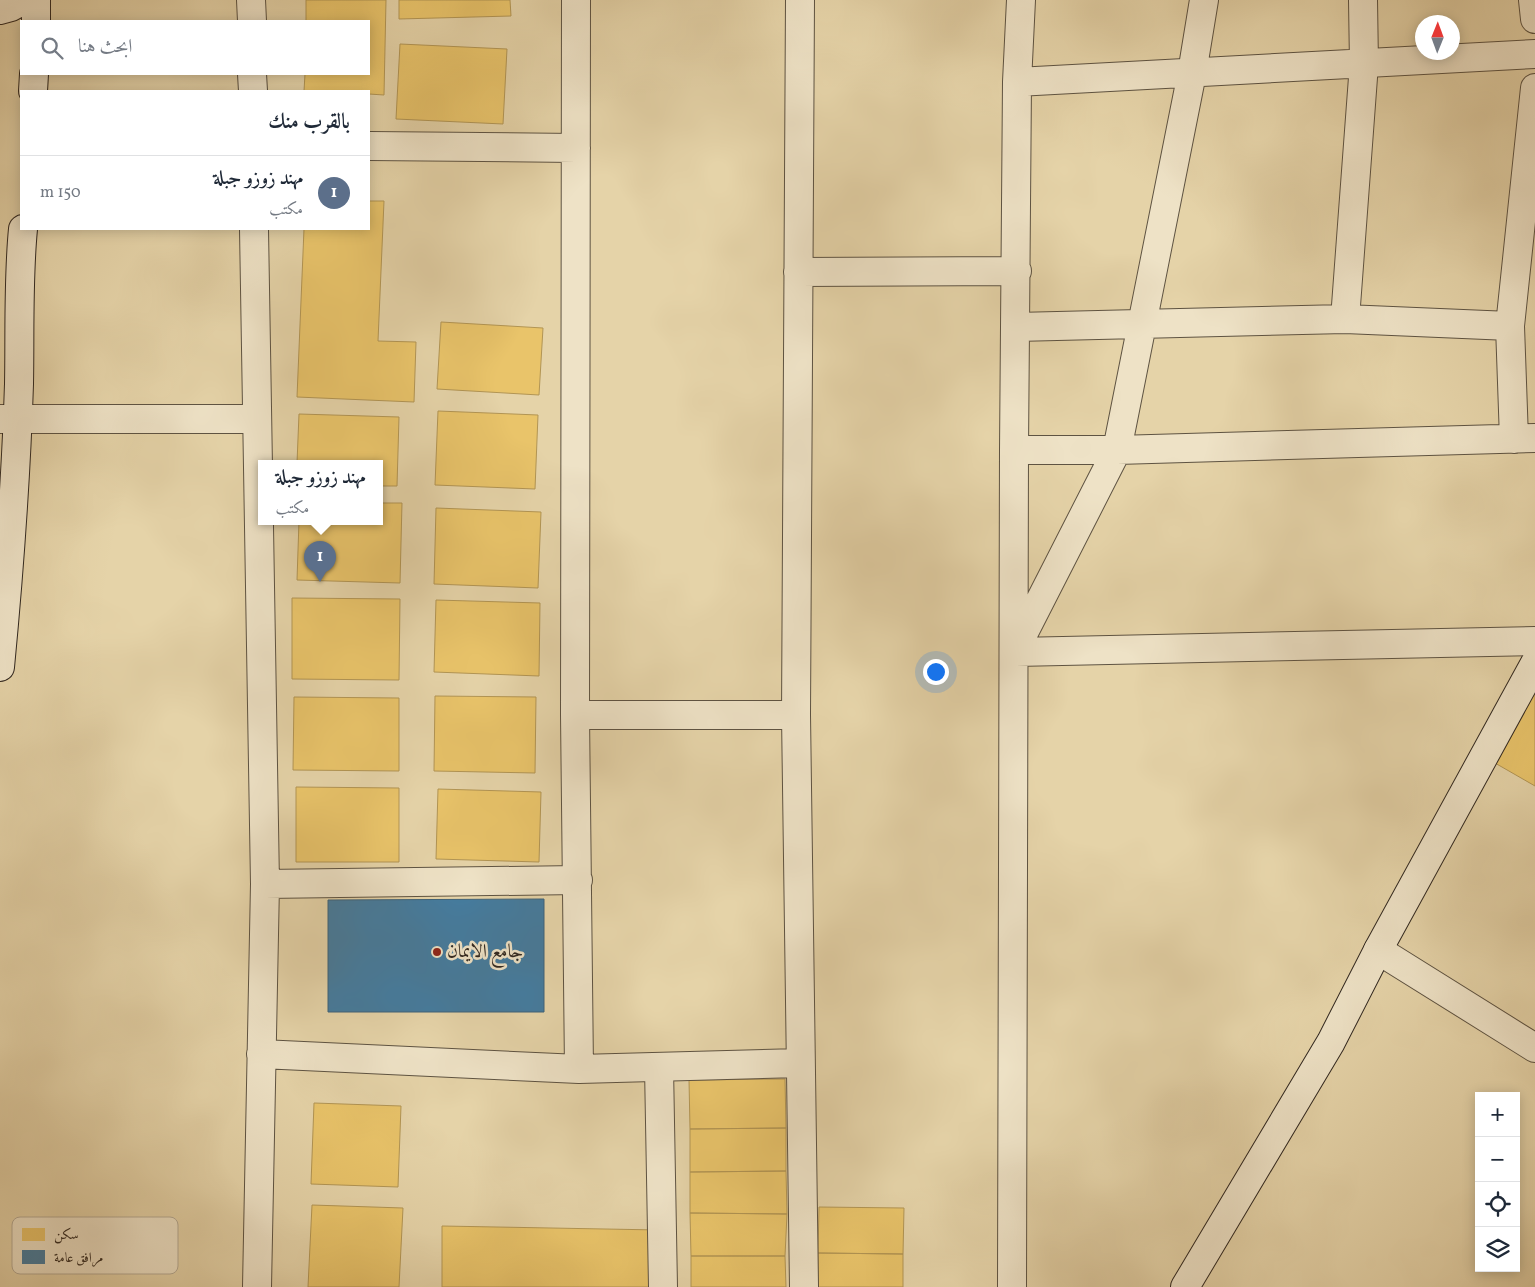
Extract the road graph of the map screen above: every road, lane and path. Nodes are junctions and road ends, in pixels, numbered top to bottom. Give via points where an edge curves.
1 (24, 0) edge
2 (36, 0) edge
3 (252, 0) edge
4 (576, 0) edge
5 (800, 0) edge
6 (1021, 0) edge
7 (1204, 0) edge
8 (1362, 0) edge
9 (1533, 0) edge
10 (0, 10) edge
11 (1535, 19) edge
12 (36, 20) edge
13 (252, 20) edge
14 (1535, 54) edge
15 (1364, 64) junction
16 (1192, 73) junction
17 (34, 75) edge
18 (252, 75) edge
19 (1017, 82) junction
20 (1535, 88) edge
21 (33, 90) edge
22 (253, 90) edge
23 (370, 146) edge
24 (576, 148) junction
25 (23, 230) edge
26 (254, 230) edge
27 (1017, 271) junction
28 (798, 272) junction
29 (1345, 319) junction
30 (1142, 326) junction
31 (1510, 326) junction
32 (1016, 327) junction
33 (8, 419) edge
34 (256, 419) junction
35 (1525, 438) edge
36 (1014, 450) junction
37 (1117, 450) junction
38 (1535, 642) edge
39 (1014, 652) junction
40 (1535, 663) edge
41 (0, 667) edge
42 (575, 715) junction
43 (796, 715) junction
44 (578, 880) junction
45 (264, 884) junction
46 (1378, 950) junction
47 (1535, 1048) edge
48 (261, 1054) junction
49 (800, 1063) junction
50 (658, 1067) junction
51 (579, 1069) junction
52 (257, 1287) edge
53 (663, 1287) edge
54 (804, 1287) edge
55 (1012, 1287) edge
56 (1185, 1287) edge

1 - 10 street
2 - 12 street
3 - 13 street
4 - 24 street
5 - 28 street
6 - 19 street
7 - 16 street
8 - 15 street
9 - 11 street
14 - 15 street
15 - 16 street
15 - 29 street
16 - 19 street
16 - 30 street
17 - 21 street
18 - 22 street
19 - 27 street
20 - 31 street
23 - 24 street
24 - 42 street
25 - 33 street
26 - 34 street
27 - 28 street
27 - 32 street
28 - 43 street
29 - 30 street
29 - 31 street
30 - 32 street
30 - 37 street
31 - 35 street
32 - 36 street
33 - 34 street
33 - 41 street via 12,521
34 - 45 street
35 - 37 street
36 - 37 street
36 - 39 street
37 - 39 street
38 - 39 street
39 - 55 street
40 - 46 street
42 - 43 street
42 - 44 street
43 - 49 street
44 - 45 street
44 - 51 street
45 - 48 street
46 - 47 street
46 - 56 street via 1331,1042
48 - 51 street
48 - 52 street
49 - 50 street
49 - 54 street
50 - 51 street
50 - 53 street

